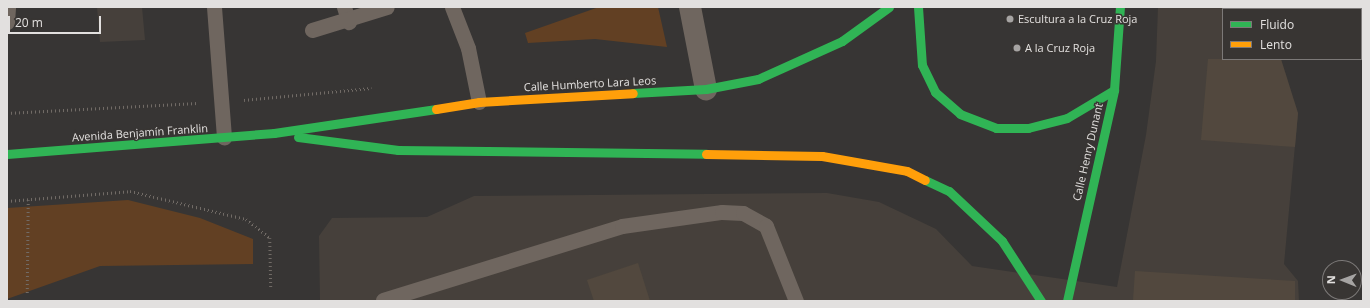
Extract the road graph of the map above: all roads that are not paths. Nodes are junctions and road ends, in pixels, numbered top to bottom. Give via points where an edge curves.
1 (8, 7) edge
2 (214, 7) edge
3 (344, 7) edge
4 (387, 7) edge
5 (452, 7) edge
6 (690, 7) edge
7 (889, 7) edge
8 (918, 7) edge
9 (1120, 7) edge
10 (7, 22) edge
11 (349, 22) junction
12 (312, 30) dead end
13 (706, 89) junction
14 (1114, 90) junction
15 (479, 102) junction
16 (274, 133) junction
17 (224, 138) junction
18 (7, 154) edge
19 (383, 300) dead end
20 (796, 301) edge
21 (1041, 301) edge
22 (1067, 301) edge

1 - 10 lane
2 - 17 lane
3 - 11 lane
4 - 11 lane
5 - 15 lane via 468,48
6 - 13 street
7 - 13 main road, Calle Humberto Lara Leos via 842,41 800,63 758,79
8 - 14 main road via 922,65 935,92 960,114 996,128 1028,128 1067,118
9 - 14 main road, Calle Henry Dunant
11 - 12 lane
13 - 15 main road, Calle Humberto Lara Leos
14 - 22 main road, Calle Henry Dunant
15 - 16 main road, Calle Humberto Lara Leos
16 - 17 main road, Avenida Benjamín Franklin
16 - 21 main road via 398,150 822,156 907,170 949,191 975,213 1002,241
17 - 18 main road, Avenida Benjamín Franklin
19 - 20 lane via 622,226 722,212 743,213 766,226

